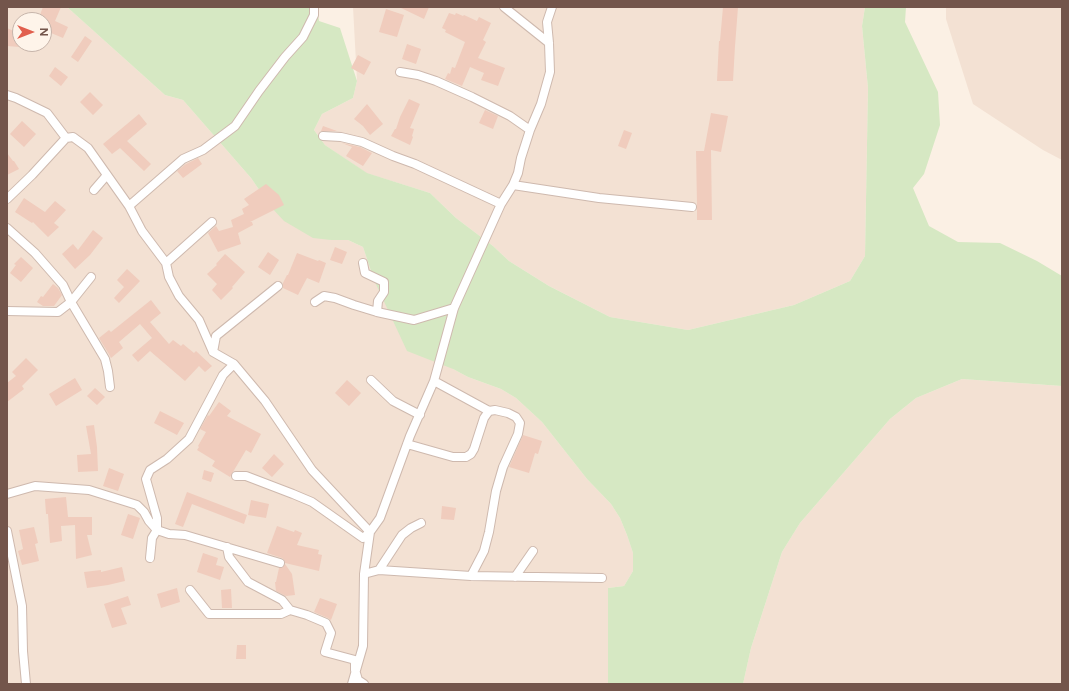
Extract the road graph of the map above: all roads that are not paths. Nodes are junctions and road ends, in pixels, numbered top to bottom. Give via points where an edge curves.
1 (314, 7) edge
2 (504, 7) edge
3 (552, 7) edge
4 (549, 43) junction
5 (400, 72) dead end
6 (7, 95) edge
7 (530, 130) junction
8 (323, 136) dead end
9 (66, 138) junction
10 (107, 174) junction
11 (513, 185) junction
12 (94, 190) dead end
13 (7, 199) edge
14 (501, 204) junction
15 (128, 206) junction
16 (692, 207) dead end
17 (212, 222) dead end
18 (7, 228) edge
19 (363, 263) dead end
20 (166, 264) junction
21 (91, 277) dead end
22 (278, 286) dead end
23 (71, 302) junction
24 (315, 302) dead end
25 (454, 308) junction
26 (7, 311) edge
27 (377, 312) junction
28 (213, 352) junction
29 (234, 364) junction
30 (371, 380) dead end
31 (434, 381) junction
32 (110, 387) dead end
33 (489, 411) junction
34 (420, 415) junction
35 (407, 444) junction
36 (236, 476) dead end
37 (7, 494) edge
38 (421, 523) dead end
39 (157, 530) junction
40 (7, 532) edge
41 (370, 532) junction
42 (227, 547) junction
43 (533, 551) dead end
44 (150, 558) dead end
45 (280, 563) dead end
46 (379, 570) junction
47 (364, 574) junction
48 (471, 576) junction
49 (515, 576) junction
50 (602, 578) dead end
51 (190, 590) dead end
52 (290, 610) junction
53 (355, 670) junction
54 (26, 684) edge
55 (352, 684) edge
56 (364, 684) edge

1 - 15 street via 314,15 303,37 259,91 235,126 203,150 183,159
2 - 4 street
3 - 4 street via 547,22
4 - 7 street via 550,72
5 - 7 street via 418,75 450,87 510,116
6 - 9 street via 47,113
7 - 11 street
8 - 14 street via 362,142
9 - 10 street via 73,137 88,148
9 - 13 street
10 - 12 street
10 - 15 street
11 - 14 street
11 - 16 street via 599,198
14 - 25 street
15 - 20 street
17 - 20 street
18 - 23 street via 40,258 63,285
19 - 27 street via 365,273 384,282 384,292 378,301
20 - 28 street via 179,296 199,320
21 - 23 street
22 - 28 street via 216,336
23 - 26 street via 58,312
23 - 32 street via 105,359
24 - 27 street via 324,296
25 - 27 street via 414,320
25 - 31 street
28 - 29 street
29 - 39 street via 223,375 189,439 150,470 146,479 157,518
29 - 41 street via 265,401 312,470
30 - 34 street via 393,401
31 - 33 street
31 - 34 street
33 - 35 street via 484,418 474,449 466,457 454,457
33 - 48 street via 508,413 516,417 520,423 518,434 501,473 484,551
34 - 35 street
35 - 41 street via 380,518
36 - 41 street via 246,476 312,502 363,538
37 - 39 street via 35,486 89,490 137,505
38 - 46 street via 402,535
39 - 42 street
39 - 44 street via 152,538
40 - 54 street via 22,606
41 - 47 street
42 - 45 street
42 - 52 street via 229,557 248,582 282,600
43 - 49 street
46 - 47 street
46 - 48 street
47 - 53 street via 363,646
48 - 49 street
49 - 50 street
51 - 52 street via 209,614 281,614
52 - 53 street via 326,624 331,632 325,652 355,660
53 - 55 street
53 - 56 street via 358,680

